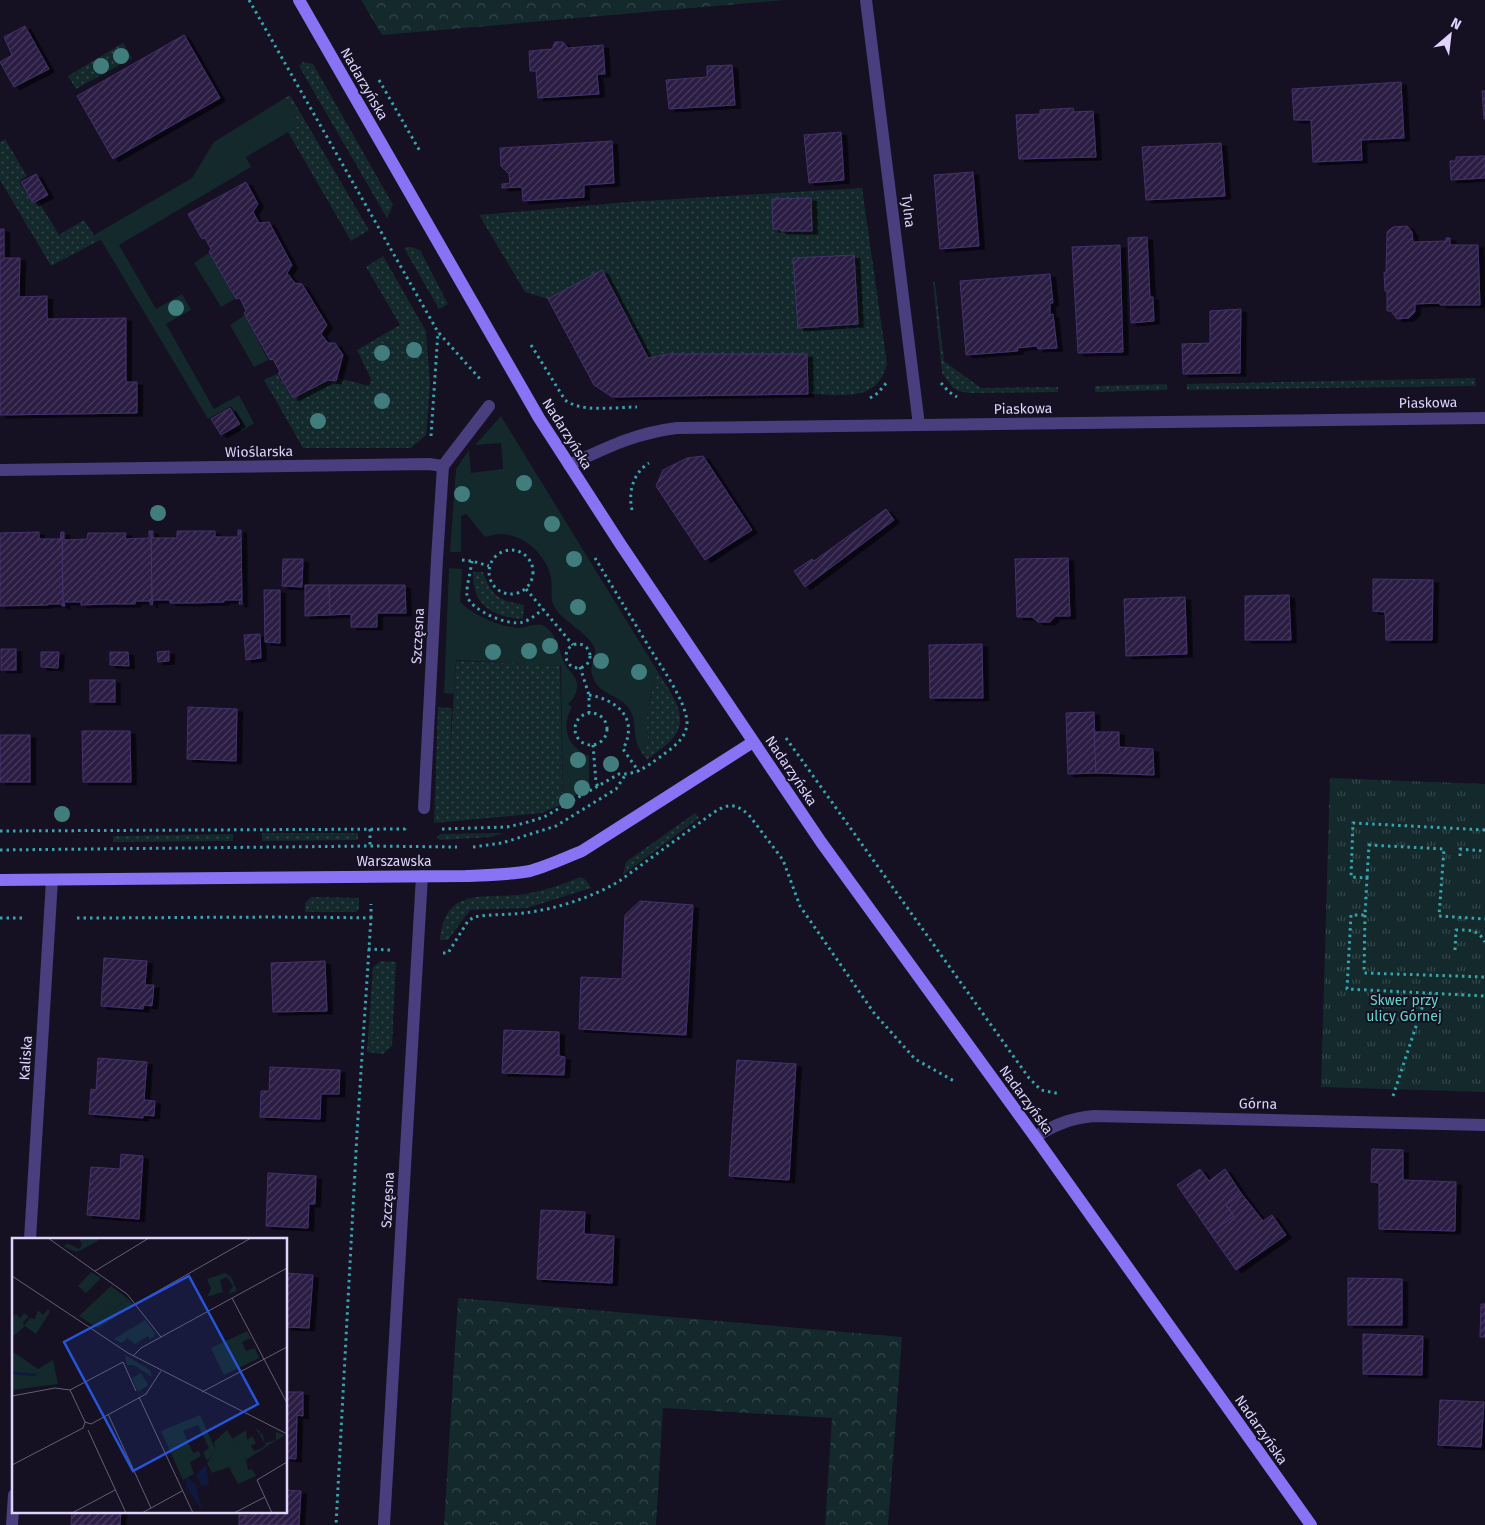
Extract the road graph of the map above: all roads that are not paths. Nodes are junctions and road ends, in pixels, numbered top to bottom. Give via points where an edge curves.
1 (298, 0) edge
2 (866, 0) edge
3 (489, 406) dead end
4 (1485, 418) edge
5 (919, 425) junction
6 (569, 465) junction
7 (444, 466) junction
8 (0, 470) edge
9 (753, 742) junction
10 (424, 808) dead end
11 (422, 876) junction
12 (0, 880) edge
13 (52, 880) junction
14 (1485, 1125) edge
15 (1035, 1137) junction
16 (30, 1238) edge
17 (13, 1512) edge
18 (12, 1525) edge
19 (384, 1525) edge
20 (1310, 1525) edge

1 - 6 street, Nadarzyńska via 534,410
2 - 5 street, Tylna
3 - 7 street
4 - 5 street, Piaskowa
5 - 6 street, Piaskowa via 677,428 625,439
6 - 9 street, Nadarzyńska
7 - 8 street, Wioślarska
7 - 10 street, Szczęsna
9 - 11 street, Warszawska via 582,850 555,863 529,871 499,874
9 - 15 street, Nadarzyńska via 874,917
11 - 13 street, Warszawska
11 - 19 street, Szczęsna
12 - 13 street, Warszawska
13 - 16 street, Kaliska
14 - 15 street, Górna via 1094,1116 1060,1122
15 - 20 street, Nadarzyńska
17 - 18 street

